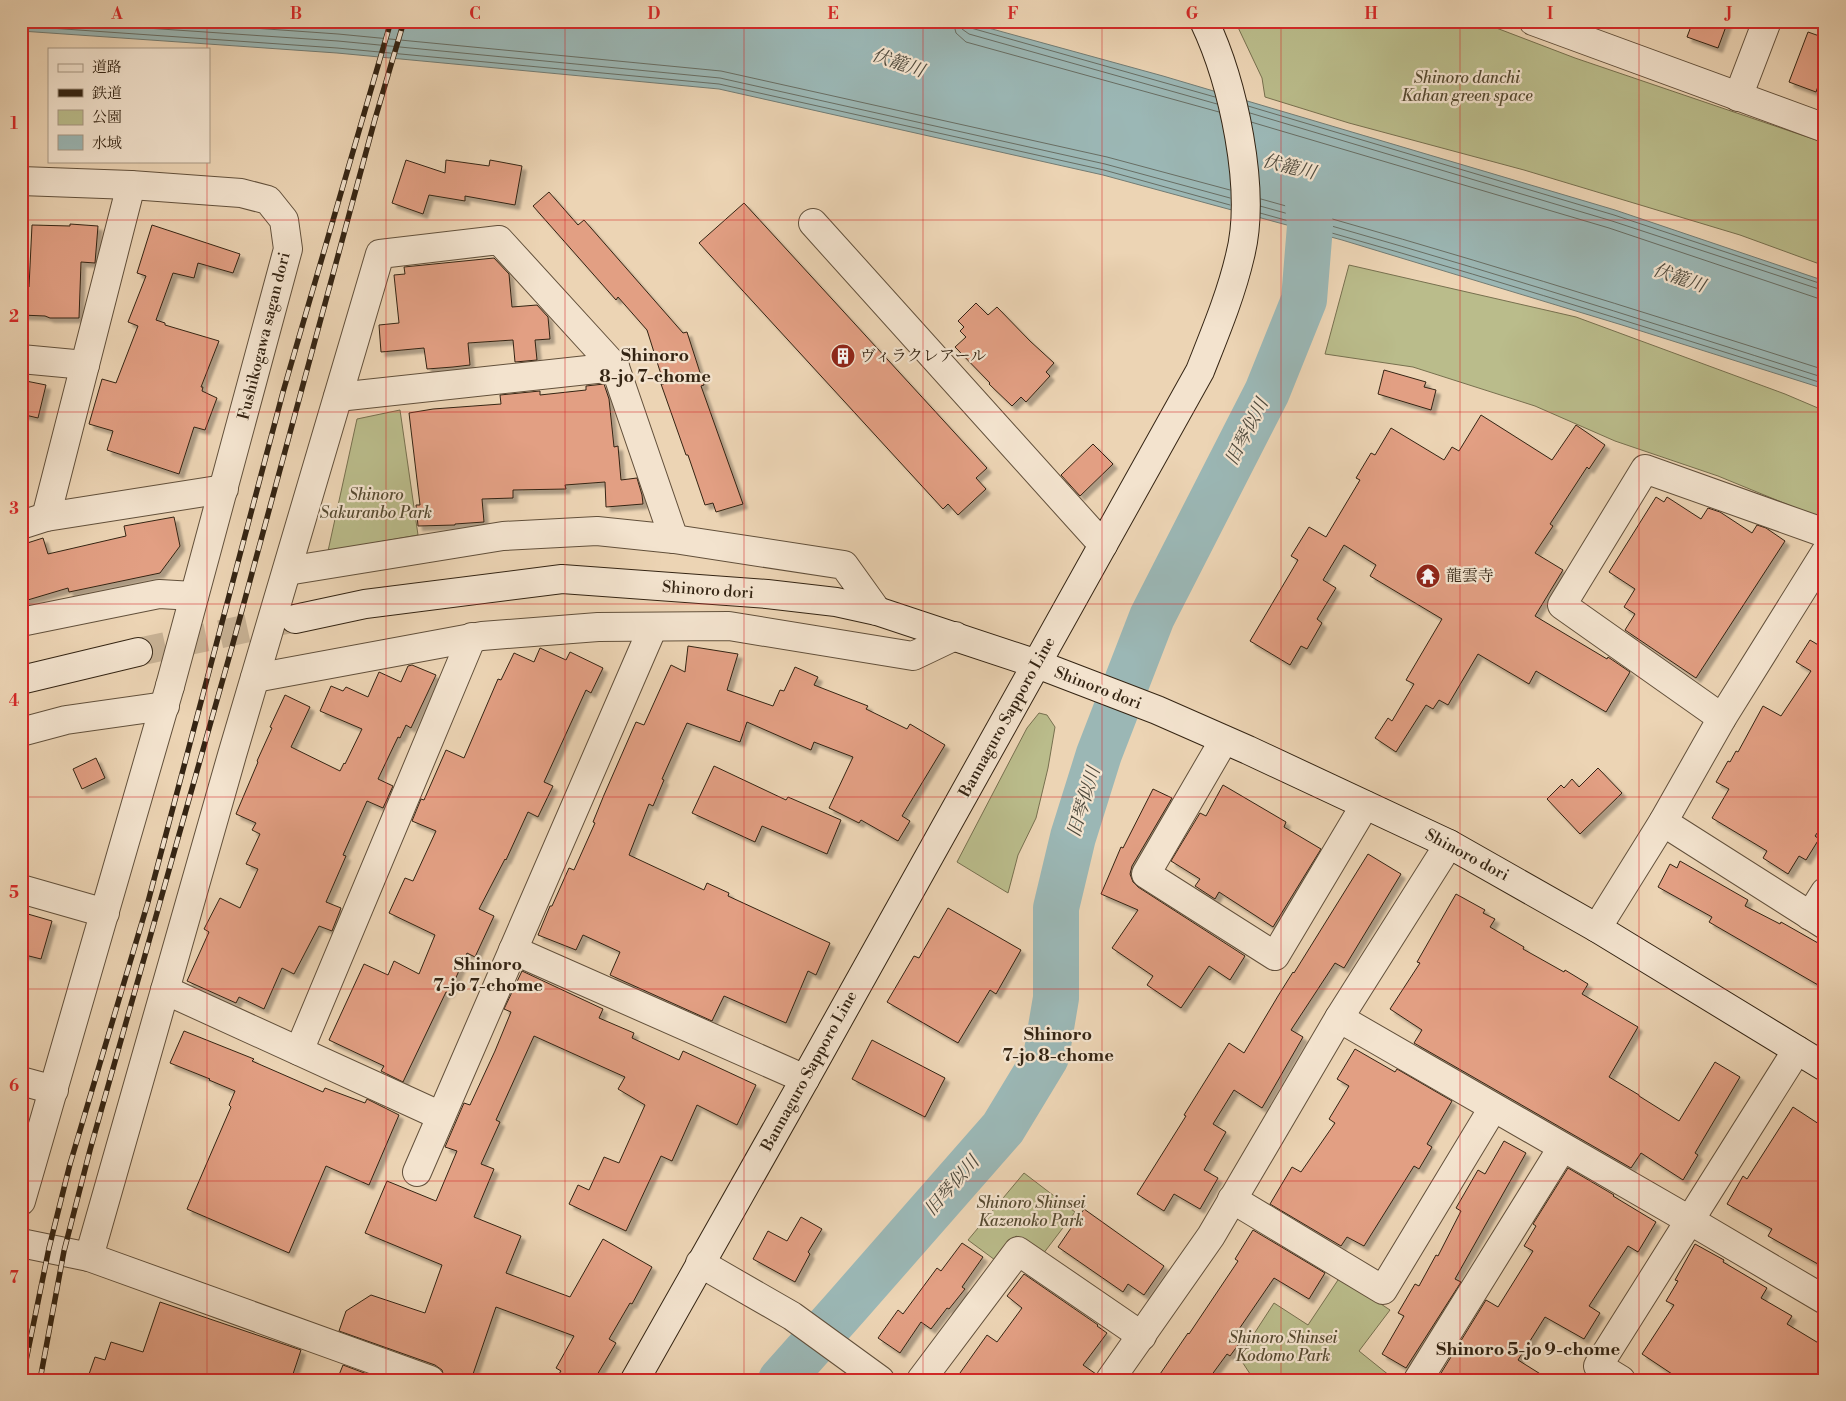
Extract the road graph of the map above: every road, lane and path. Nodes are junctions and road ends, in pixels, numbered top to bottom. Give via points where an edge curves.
1 (1204, 21) edge
2 (1533, 21) edge
3 (1767, 21) edge
4 (1738, 97) junction
5 (1825, 128) edge
6 (21, 181) edge
7 (131, 186) junction
8 (813, 223) dead end
9 (21, 359) edge
10 (85, 365) junction
11 (615, 367) junction
12 (338, 397) junction
13 (224, 489) junction
14 (34, 521) edge
15 (1825, 532) edge
16 (674, 539) junction
17 (1103, 545) junction
18 (1825, 553) edge
19 (287, 571) junction
20 (194, 596) junction
21 (877, 610) junction
22 (295, 619) tunnel mouth
23 (21, 622) edge
24 (653, 627) junction
25 (955, 636) junction
26 (472, 637) junction
27 (138, 652) tunnel mouth
28 (1037, 664) junction
29 (255, 678) junction
30 (21, 680) edge
31 (167, 696) junction
32 (1722, 718) junction
33 (21, 732) edge
34 (1224, 740) junction
35 (1365, 805) junction
36 (1663, 822) junction
37 (1450, 844) junction
38 (21, 889) edge
39 (1825, 892) edge
40 (105, 912) junction
41 (1817, 921) edge
42 (1598, 928) junction
43 (513, 950) junction
44 (165, 990) junction
45 (1339, 1018) junction
46 (1797, 1050) junction
47 (299, 1051) junction
48 (1825, 1067) edge
49 (805, 1079) junction
50 (21, 1081) edge
51 (54, 1090) junction
52 (1493, 1108) junction
53 (441, 1116) junction
54 (1562, 1148) junction
55 (417, 1172) dead end
56 (1232, 1198) junction
57 (21, 1201) edge
58 (1691, 1221) junction
59 (21, 1243) edge
60 (89, 1257) junction
61 (700, 1263) junction
62 (1825, 1300) edge
63 (1142, 1336) junction
64 (1603, 1375) edge
65 (430, 1380) edge
66 (635, 1380) edge
67 (880, 1380) edge
68 (921, 1380) edge
69 (1110, 1380) edge
70 (1418, 1380) edge

1 - 17 street, Bannaguro Sapporo Line via 1228,85 1238,130 1245,218 1241,254 1200,371
2 - 4 street
3 - 4 street
4 - 5 street
6 - 7 street, Fushikogawa sagan dori
7 - 10 street
7 - 13 street, Fushikogawa sagan dori via 241,193 268,200 284,220 288,248
8 - 17 street
9 - 10 street
10 - 14 street
11 - 12 street
11 - 12 street via 499,240 380,254
11 - 16 street
12 - 19 street
13 - 14 street
13 - 20 street, Fushikogawa sagan dori
15 - 32 street via 1645,469 1562,605
16 - 19 street via 597,531 503,536
16 - 21 street via 844,565
17 - 28 street, Bannaguro Sapporo Line
18 - 32 street
19 - 29 street
20 - 23 street via 159,594
20 - 31 street, Fushikogawa sagan dori
21 - 22 street, Shinoro dori via 767,594 562,579 365,604
21 - 25 street, Shinoro dori
24 - 25 street via 729,626 913,656
24 - 26 street via 598,627
24 - 43 street
25 - 28 street, Shinoro dori
26 - 29 street
26 - 47 street
27 - 30 street
28 - 34 street, Shinoro dori
28 - 49 street, Bannaguro Sapporo Line
29 - 44 street
31 - 33 street
31 - 40 street, Fushikogawa sagan dori
32 - 36 street
34 - 35 street, Shinoro dori
34 - 35 street via 1146,874 1275,956
35 - 37 street, Shinoro dori
36 - 41 street
36 - 42 street
37 - 42 street, Shinoro dori
37 - 45 street
38 - 40 street
39 - 41 street
40 - 51 street, Fushikogawa sagan dori
42 - 46 street, Shinoro dori
43 - 49 street
43 - 53 street
44 - 47 street
44 - 60 street
45 - 52 street
45 - 56 street
46 - 48 street, Shinoro dori
46 - 58 street
47 - 53 street
49 - 61 street, Bannaguro Sapporo Line
50 - 51 street
51 - 57 street, Fushikogawa sagan dori
52 - 54 street
52 - 56 street via 1384,1290
53 - 55 street
54 - 58 street
54 - 70 street
56 - 63 street via 1211,1236
58 - 62 street
58 - 64 street
59 - 60 street
60 - 65 street
61 - 66 street, Bannaguro Sapporo Line
61 - 67 street via 798,1320
63 - 68 street via 1018,1251
63 - 69 street

